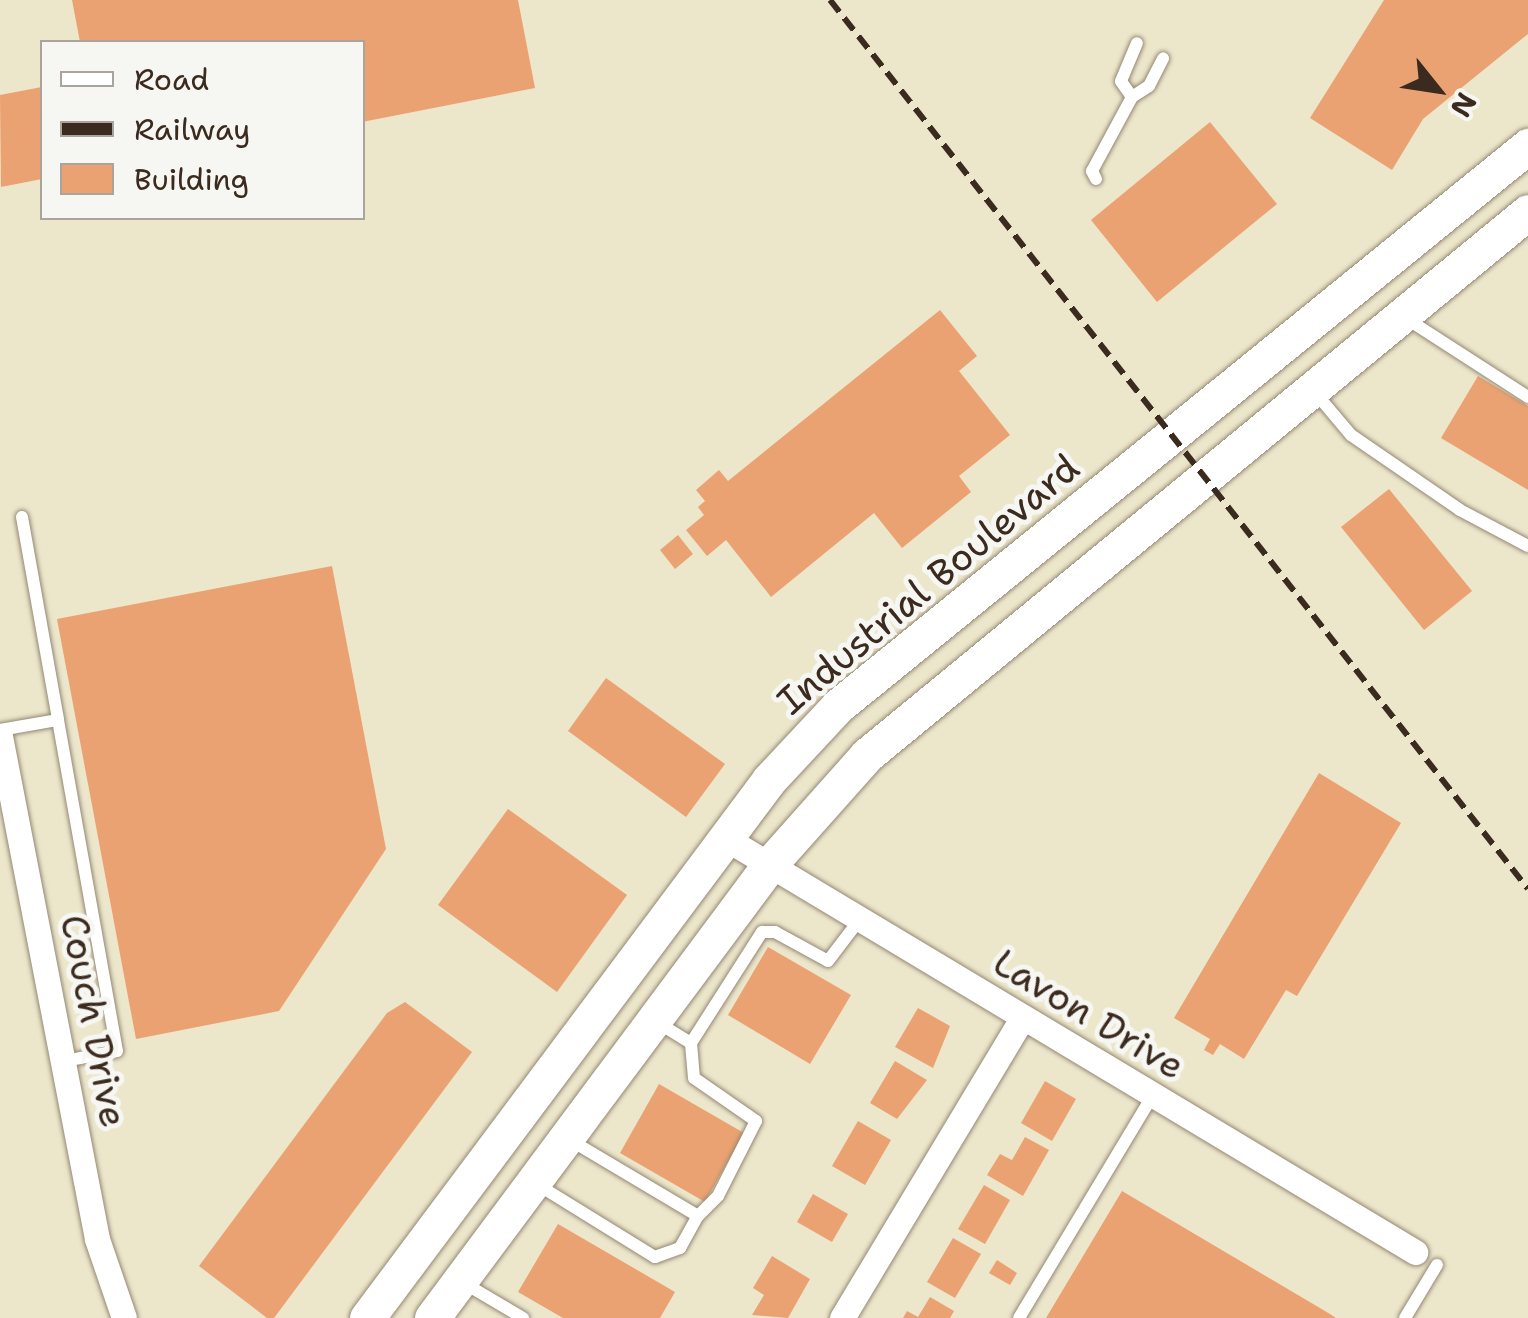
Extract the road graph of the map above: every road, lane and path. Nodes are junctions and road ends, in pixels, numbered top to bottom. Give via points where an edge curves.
1 (1138, 43) dead end
2 (1163, 58) dead end
3 (1132, 97) junction
4 (1528, 146) edge
5 (1096, 179) dead end
6 (1528, 212) edge
7 (1414, 236) junction
8 (1455, 270) junction
9 (1402, 316) junction
10 (1312, 388) junction
11 (1528, 397) edge
12 (22, 517) dead end
13 (1528, 546) edge
14 (58, 720) junction
15 (0, 733) edge
16 (726, 838) junction
17 (770, 864) junction
18 (860, 919) junction
19 (1022, 1018) junction
20 (654, 1020) junction
21 (690, 1043) junction
22 (64, 1061) junction
23 (1152, 1097) junction
24 (566, 1137) junction
25 (533, 1182) junction
26 (698, 1216) junction
27 (1426, 1259) joint
28 (460, 1280) junction
29 (124, 1318) edge
30 (367, 1318) edge
31 (432, 1318) edge
32 (523, 1318) edge
33 (842, 1318) edge
34 (1019, 1318) edge
35 (1405, 1318) edge

1 - 3 lane via 1121,81
2 - 3 lane via 1149,86
3 - 5 lane via 1092,171
4 - 7 main road, Industrial Boulevard
6 - 8 main road
7 - 8 main road
7 - 10 main road via 1389,279 1316,342
7 - 16 main road, Industrial Boulevard via 838,706
8 - 9 main road
9 - 10 main road
9 - 11 lane
10 - 13 lane via 1351,435 1460,510
10 - 17 main road via 912,714 829,794
12 - 14 lane
14 - 15 lane
14 - 22 lane via 118,1050
15 - 22 street, Couch Drive
16 - 17 street, Lavon Drive
16 - 30 main road, Industrial Boulevard
17 - 18 street, Lavon Drive
17 - 20 main road
18 - 19 street, Lavon Drive
18 - 21 lane via 828,961 775,932 762,932
19 - 23 street, Lavon Drive
19 - 33 street
20 - 21 lane
20 - 24 main road
21 - 26 lane via 694,1078 757,1126 718,1196
22 - 29 street, Couch Drive via 97,1239
23 - 27 street, Lavon Drive
23 - 34 lane
24 - 25 main road
24 - 26 lane
25 - 26 lane via 663,1258 680,1248
25 - 28 main road
27 - 35 lane
28 - 31 main road
28 - 32 lane

